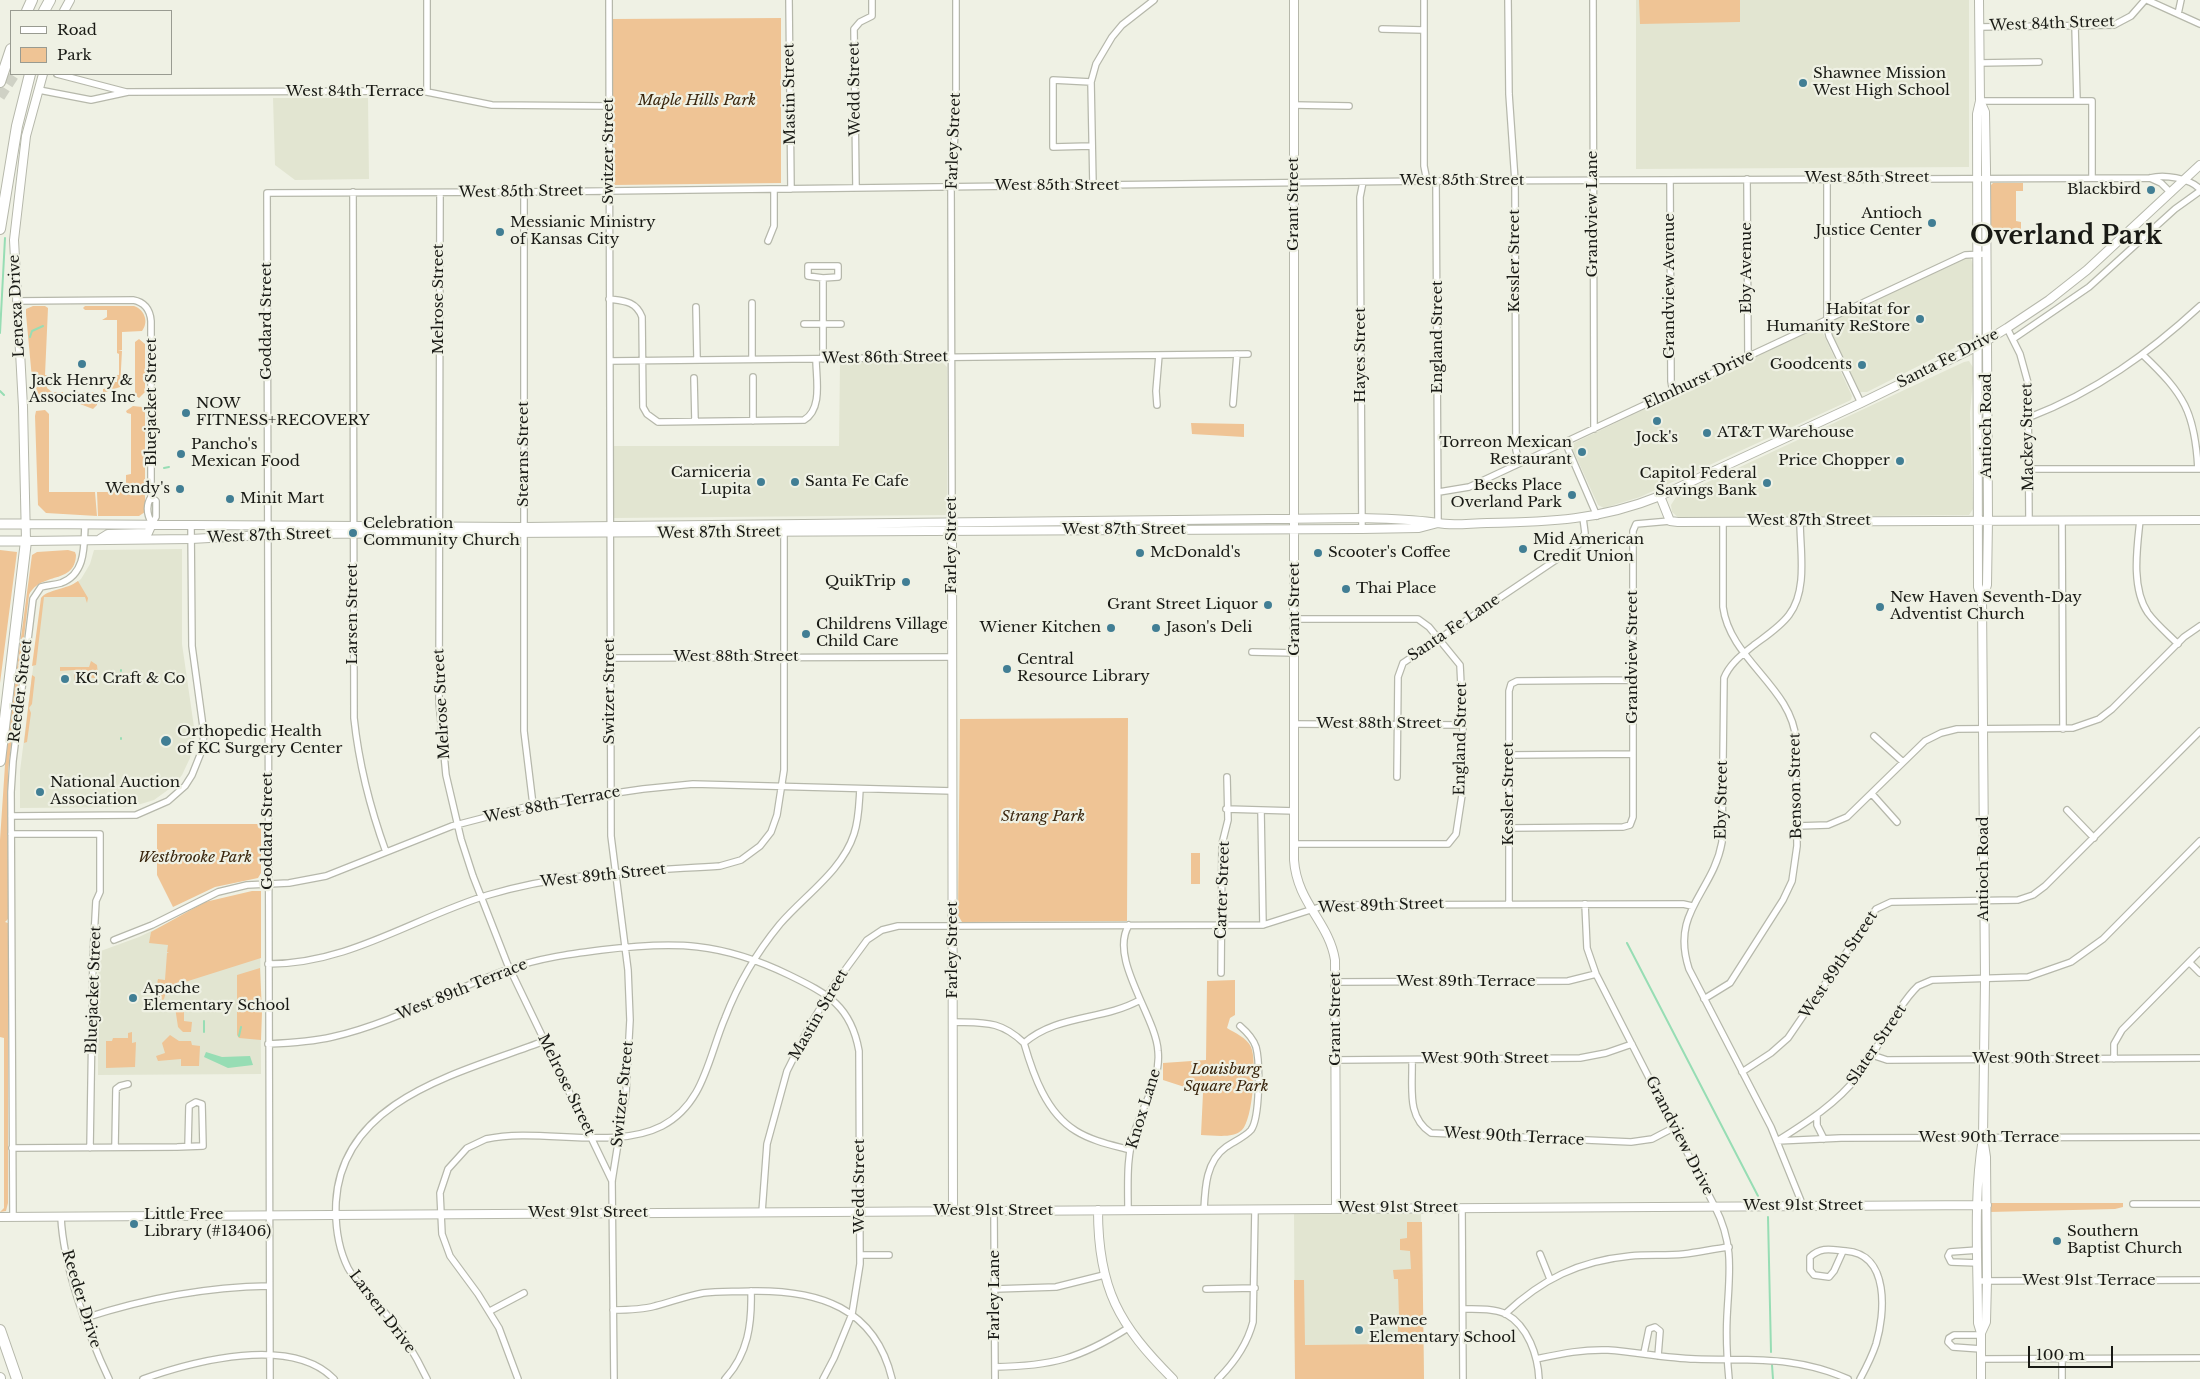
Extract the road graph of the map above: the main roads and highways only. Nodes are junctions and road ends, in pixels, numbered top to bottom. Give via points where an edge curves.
1 (1294, 0) edge
2 (1979, 0) edge
3 (10, 52) edge
4 (30, 75) edge
5 (43, 75) edge
6 (0, 82) edge
7 (1980, 101) junction
8 (2200, 165) edge
9 (0, 230) edge
10 (1986, 341) junction
11 (1978, 346) junction
12 (1660, 496) junction
13 (1295, 519) junction
14 (1978, 520) junction
15 (1988, 520) junction
16 (2200, 520) edge
17 (952, 522) junction
18 (1438, 523) junction
19 (1, 524) edge
20 (26, 524) junction
21 (152, 524) junction
22 (784, 528) junction
23 (1295, 529) junction
24 (523, 530) junction
25 (353, 531) junction
26 (952, 532) junction
27 (98, 540) junction
28 (2, 541) edge
29 (26, 541) junction
30 (1982, 600) junction
31 (0, 761) edge
32 (1983, 1138) junction
33 (1978, 1205) junction
34 (1987, 1205) junction
35 (1336, 1209) junction
36 (1098, 1210) junction
37 (953, 1211) junction
38 (0, 1217) edge
39 (0, 1330) edge
40 (1981, 1334) junction
41 (17, 1379) edge
42 (1174, 1379) edge
43 (1981, 1379) edge

1 - 13 main road, Grant Street
2 - 7 main road, Antioch Road
3 - 6 highway
4 - 9 highway via 17,126
5 - 20 main road, Lenexa Drive via 26,136 14,240
7 - 10 main road, Antioch Road via 1985,112
7 - 11 main road, Antioch Road via 1977,114
8 - 10 main road, Santa Fe Drive via 2087,270 2050,300
10 - 11 main road, Santa Fe Drive
10 - 15 main road, Antioch Road
11 - 12 main road, Santa Fe Drive
11 - 14 main road, Antioch Road
12 - 14 main road, West 87th Street via 1670,521
12 - 18 main road, West 87th Street via 1636,506 1583,518 1542,522
13 - 17 main road, West 87th Street
13 - 18 main road, West 87th Street via 1416,519
13 - 23 main road, Grant Street
14 - 15 main road, West 87th Street
14 - 30 main road, Antioch Road via 1978,587
15 - 16 main road, West 87th Street
15 - 30 main road, Antioch Road via 1986,585
17 - 22 main road, West 87th Street
17 - 26 main road, Farley Street
18 - 23 main road, West 87th Street via 1418,528
19 - 20 main road, West 87th Street
20 - 21 main road, West 87th Street
20 - 29 main road, Lenexa Drive
21 - 25 main road, West 87th Street via 293,526
21 - 27 main road via 148,533 108,534
22 - 24 main road, West 87th Street via 610,534
22 - 24 main road, West 87th Street via 610,524
22 - 26 main road, West 87th Street
23 - 26 main road, West 87th Street
23 - 35 main road, Grant Street via 1296,880 1334,950
24 - 25 main road, West 87th Street
25 - 27 main road, West 87th Street
26 - 37 main road, Farley Street
27 - 29 main road, West 87th Street
28 - 29 main road, West 87th Street
29 - 31 highway
30 - 32 main road, Antioch Road
32 - 33 main road, Antioch Road
32 - 34 main road, Antioch Road
33 - 34 main road, West 91st Street
33 - 35 main road, West 91st Street
33 - 40 main road, Antioch Road via 1978,1323
34 - 40 main road, Antioch Road via 1986,1322
35 - 36 main road, West 91st Street
36 - 37 main road, West 91st Street
36 - 42 main road via 1098,1243 1114,1303 1142,1346
37 - 38 main road, West 91st Street
39 - 41 highway
40 - 43 main road, Antioch Road

